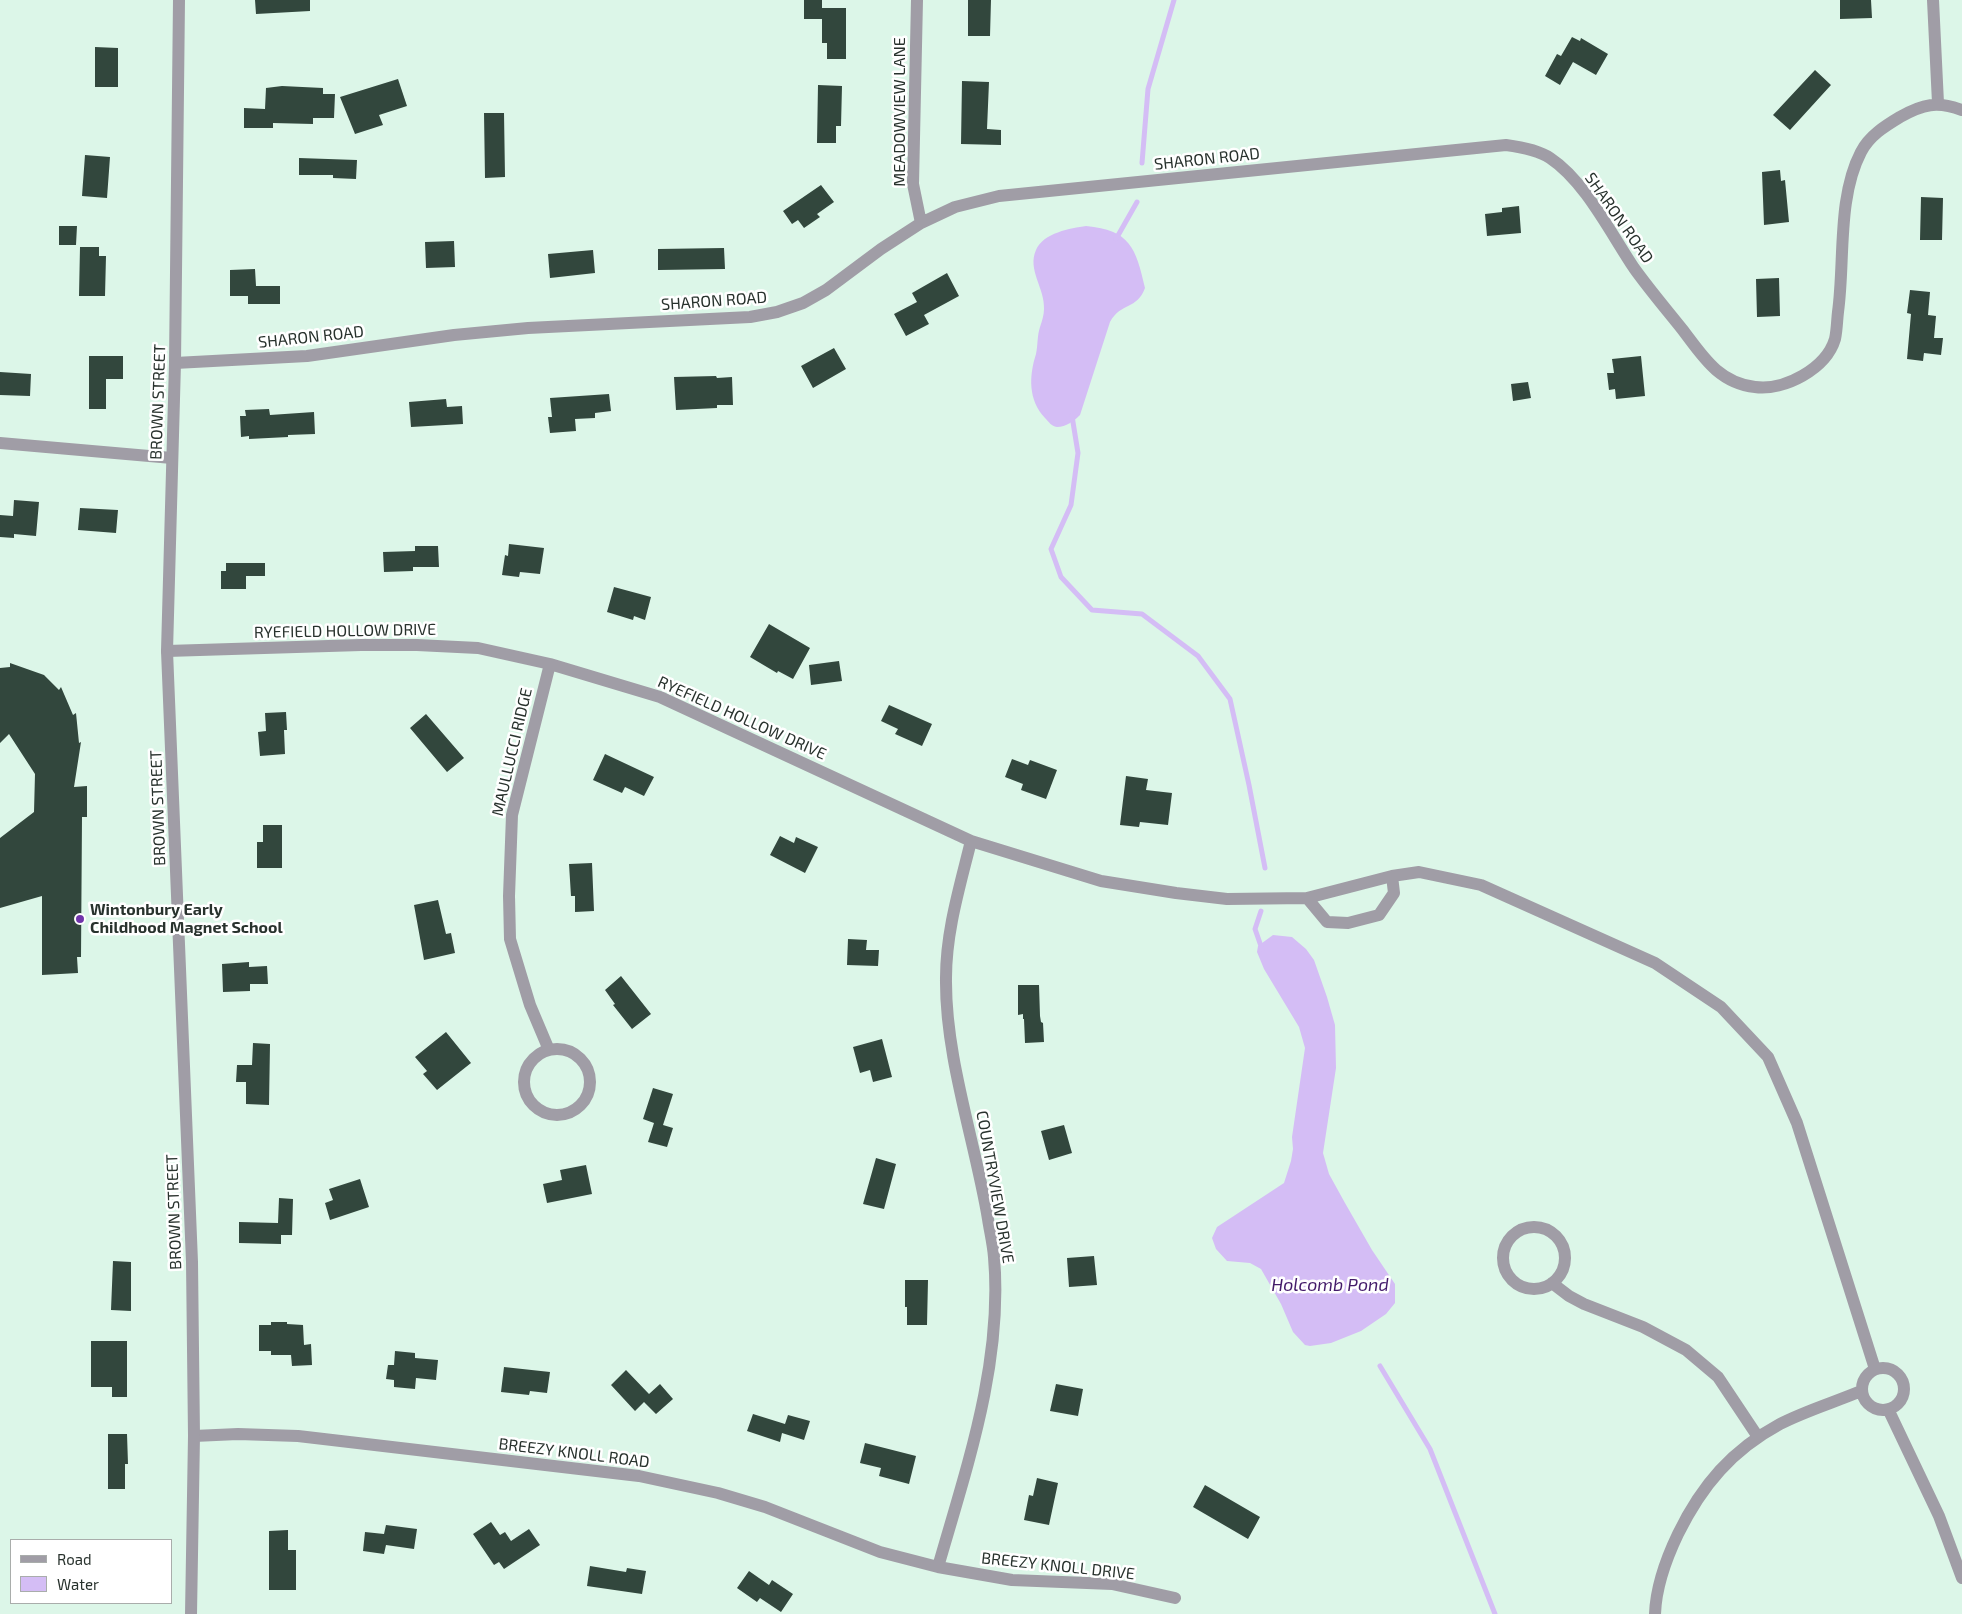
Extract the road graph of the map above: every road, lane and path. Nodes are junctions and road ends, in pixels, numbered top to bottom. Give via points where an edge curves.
1 (178, 0) edge
2 (917, 0) edge
3 (1933, 0) edge
4 (1938, 103) junction
5 (1962, 110) edge
6 (921, 223) junction
7 (176, 363) junction
8 (0, 443) edge
9 (172, 458) junction
10 (168, 652) junction
11 (550, 664) junction
12 (971, 841) junction
13 (1392, 876) junction
14 (1307, 898) junction
15 (549, 1050) junction
16 (1552, 1283) junction
17 (1875, 1369) junction
18 (1861, 1392) junction
19 (1889, 1411) junction
20 (194, 1436) junction
21 (1758, 1437) junction
22 (938, 1567) junction
23 (1962, 1578) edge
24 (1175, 1598) dead end
25 (191, 1614) edge
26 (1655, 1614) edge

1 - 7 street, BROWN STREET
2 - 6 street, MEADOWVIEW LANE via 913,184
3 - 4 street
4 - 5 street
4 - 6 street, SHARON ROAD via 1914,109 1890,122 1870,138 1861,152 1851,176 1845,215 1835,340 1822,359 1804,376 1778,386 1755,387 1735,382 1716,371 1635,269 1574,180 1550,158 1524,148 1491,146 999,196 955,207
6 - 7 street, SHARON ROAD via 826,290 777,312 750,317 528,328 307,356
7 - 9 street, BROWN STREET
8 - 9 street
9 - 10 street, BROWN STREET
10 - 11 street, RYEFIELD HOLLOW DRIVE via 417,645 478,648
10 - 20 street, BROWN STREET via 192,1262
11 - 12 street, RYEFIELD HOLLOW DRIVE via 660,697
11 - 15 street, MAULLUCCI RIDGE via 512,815 508,896 510,940 530,1005
12 - 14 street, RYEFIELD HOLLOW DRIVE via 1101,881 1227,899
12 - 22 street, COUNTRYVIEW DRIVE via 948,942 946,980 950,1037 994,1256 995,1312 990,1367
13 - 14 street, RYEFIELD HOLLOW DRIVE
13 - 14 street via 1394,893 1379,915 1348,923 1328,922
13 - 17 street, RYEFIELD HOLLOW DRIVE via 1420,872 1481,885 1655,963 1721,1007 1768,1057 1797,1123
15 - 15 street via 574,1054 589,1075 584,1100 578,1107 562,1114 543,1112 528,1098 524,1089 526,1069 532,1060
16 - 16 street via 1564,1267 1565,1258 1559,1239 1542,1228 1523,1229 1514,1234 1504,1252 1504,1263 1510,1276 1522,1286 1532,1289
16 - 21 street via 1584,1304 1643,1327 1686,1350 1718,1377
17 - 18 street via 1864,1378
17 - 19 street via 1896,1372 1904,1383 1903,1397
18 - 19 street via 1867,1404
18 - 21 street via 1782,1423
19 - 23 street via 1938,1516
20 - 22 street, BREEZY KNOLL ROAD via 298,1436 639,1476 765,1507 880,1552
20 - 25 street, BROWN STREET
21 - 26 street via 1726,1462 1690,1510 1662,1573
22 - 24 street, BREEZY KNOLL DRIVE via 1012,1580 1112,1584

